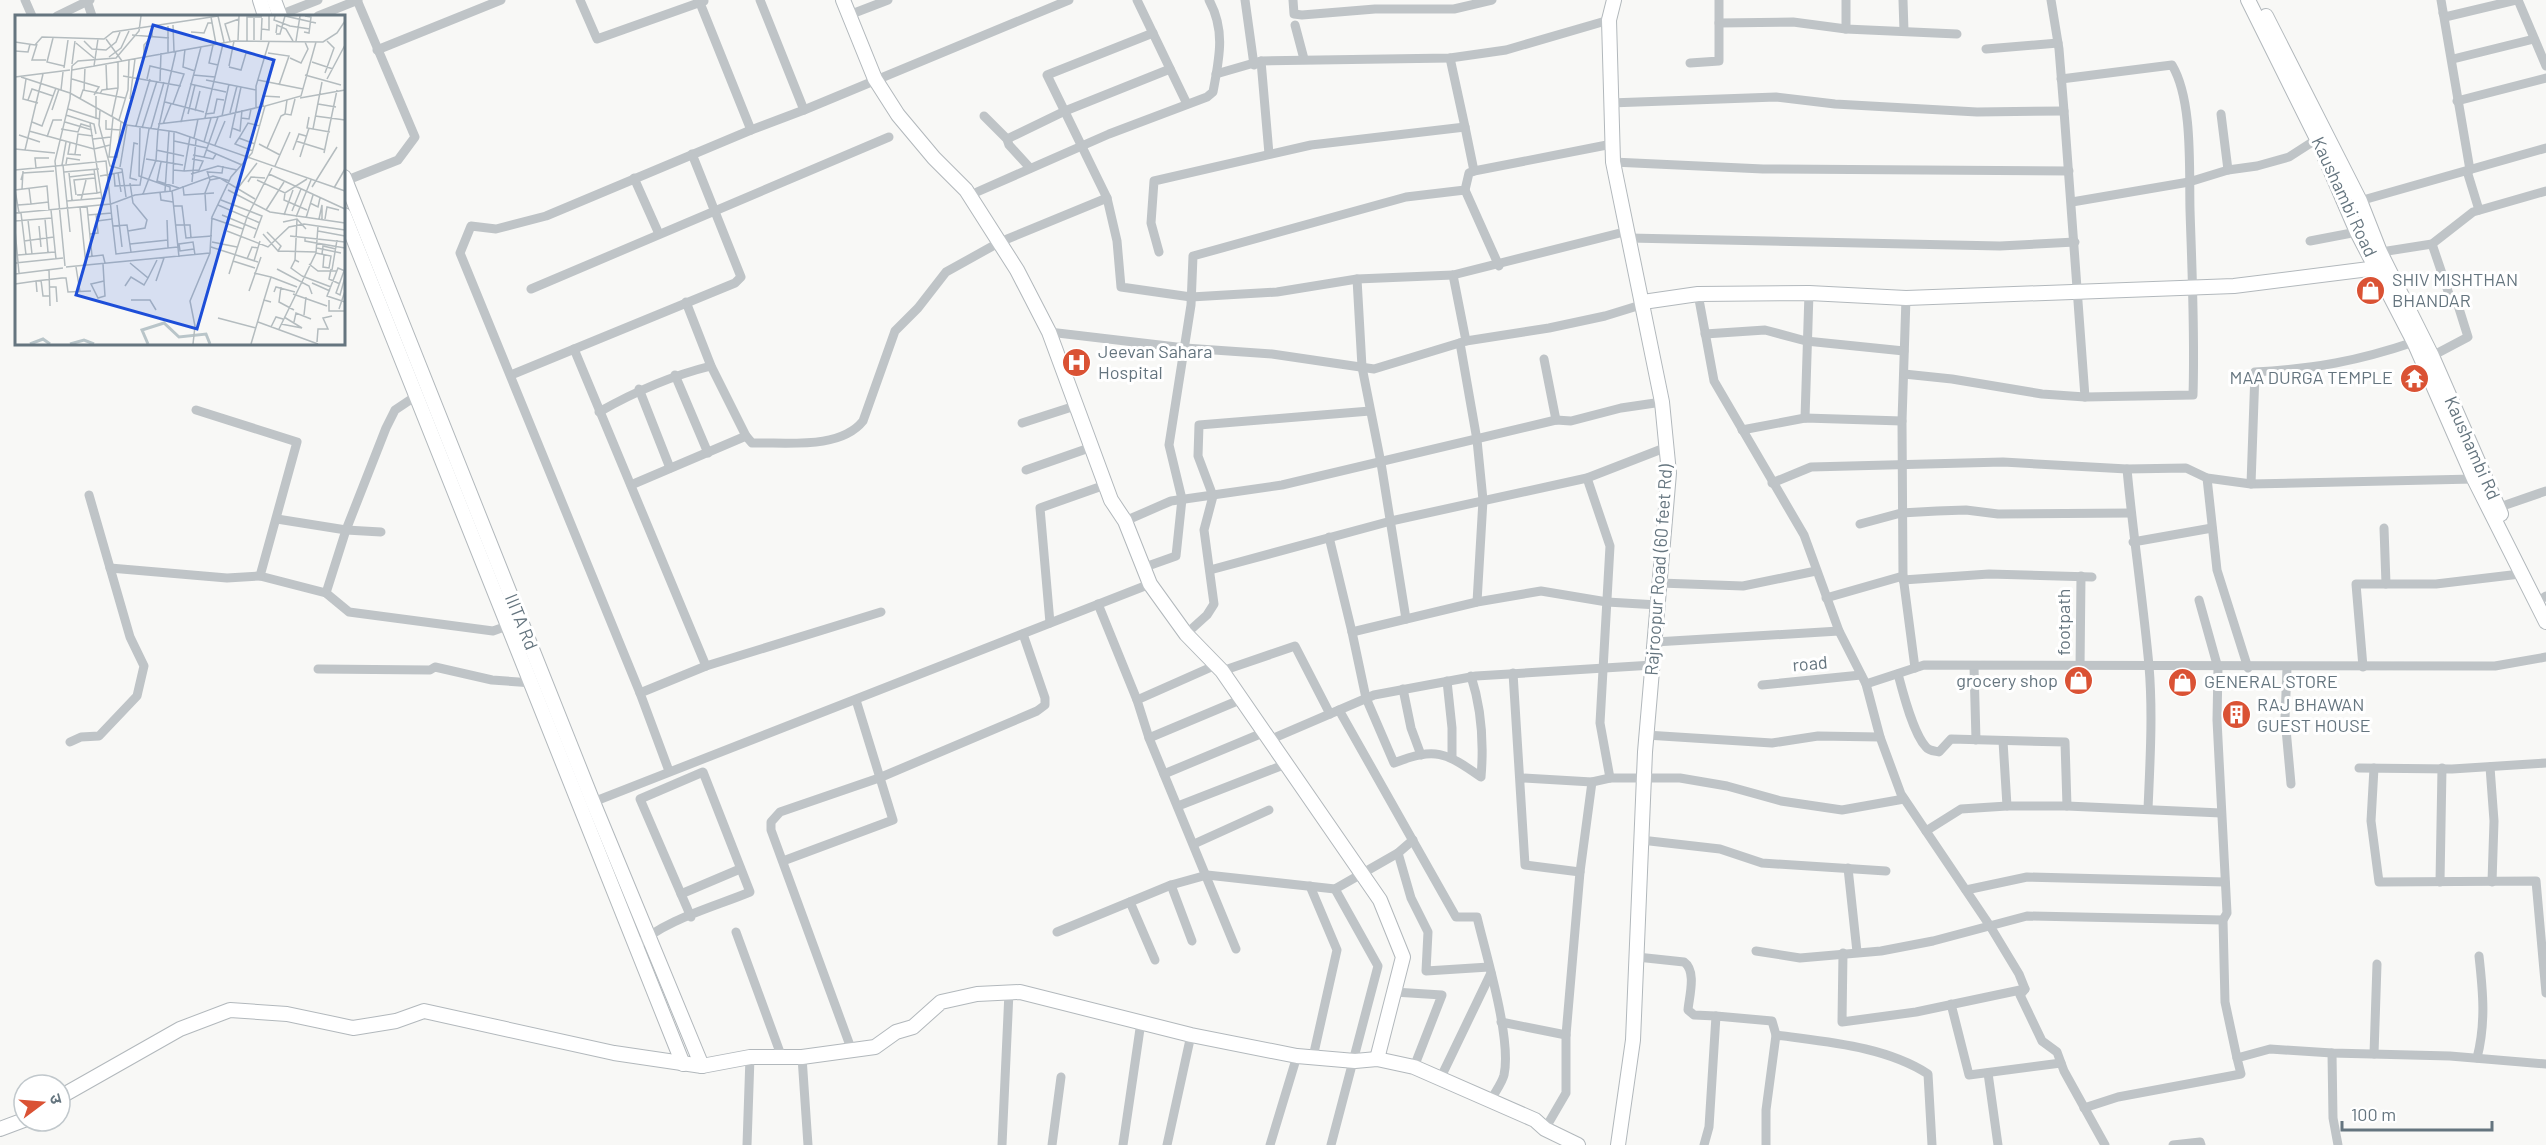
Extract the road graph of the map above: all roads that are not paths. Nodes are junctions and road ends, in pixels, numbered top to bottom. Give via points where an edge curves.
1 (25, 0) edge
2 (260, 0) edge
3 (274, 0) edge
4 (318, 0) edge
5 (358, 0) edge
6 (501, 0) edge
7 (580, 0) edge
8 (760, 0) edge
9 (843, 0) edge
10 (888, 0) edge
11 (1069, 0) edge
12 (1137, 0) edge
13 (1209, 0) edge
14 (1245, 0) edge
15 (1293, 0) edge
16 (1492, 0) edge
17 (1614, 0) edge
18 (1719, 0) edge
19 (1846, 0) edge
20 (1903, 0) edge
21 (2051, 0) edge
22 (2439, 0) edge
23 (2517, 0) edge
24 (89, 1) edge
25 (703, 1) edge
26 (2254, 1) edge
27 (32, 15) edge
28 (59, 15) edge
29 (265, 15) edge
30 (279, 15) edge
31 (281, 15) edge
32 (320, 15) edge
33 (849, 15) junction
34 (2445, 17) junction
35 (1609, 20) junction
36 (1719, 23) junction
37 (1295, 25) dead end
38 (1846, 29) junction
39 (1904, 32) junction
40 (1153, 33) junction
41 (1957, 34) dead end
42 (2534, 39) junction
43 (2058, 43) junction
44 (1986, 49) dead end
45 (377, 50) junction
46 (1450, 58) junction
47 (1304, 59) junction
48 (2453, 59) junction
49 (1257, 63) junction
50 (1690, 63) dead end
51 (2546, 66) edge
52 (1170, 69) junction
53 (1216, 74) junction
54 (2546, 78) edge
55 (875, 79) junction
56 (2061, 79) junction
57 (2457, 101) junction
58 (1610, 103) junction
59 (1186, 104) junction
60 (804, 110) junction
61 (1065, 111) junction
62 (2064, 111) junction
63 (2221, 114) dead end
64 (984, 116) dead end
65 (1465, 127) junction
66 (751, 130) junction
67 (889, 137) dead end
68 (1007, 139) junction
69 (2317, 139) junction
70 (1612, 144) junction
71 (1082, 146) junction
72 (2546, 148) edge
73 (1269, 153) junction
74 (692, 154) junction
75 (1613, 162) junction
76 (1030, 168) junction
77 (2228, 170) junction
78 (1474, 171) junction
79 (2069, 171) junction
80 (2469, 171) junction
81 (634, 178) junction
82 (345, 179) edge
83 (345, 182) edge
84 (2189, 182) junction
85 (1465, 190) junction
86 (2546, 191) edge
87 (977, 192) dead end
88 (1107, 198) junction
89 (2360, 201) junction
90 (2072, 202) junction
91 (2345, 205) junction
92 (2479, 210) junction
93 (716, 211) junction
94 (345, 218) edge
95 (2357, 232) junction
96 (659, 234) junction
97 (1629, 235) junction
98 (2310, 241) dead end
99 (1000, 242) junction
100 (2075, 242) junction
101 (2432, 244) junction
102 (1159, 252) dead end
103 (2375, 253) junction
104 (1499, 266) junction
105 (2377, 268) junction
106 (1453, 275) junction
107 (1357, 279) junction
108 (2193, 288) junction
109 (531, 289) dead end
110 (1809, 293) junction
111 (2079, 293) junction
112 (1698, 294) junction
113 (1191, 297) junction
114 (1906, 298) junction
115 (686, 302) junction
116 (1643, 303) junction
117 (1049, 332) junction
118 (1705, 334) junction
119 (1806, 341) junction
120 (1463, 342) junction
121 (2414, 342) junction
122 (1185, 348) junction
123 (574, 349) junction
124 (1904, 351) junction
125 (2432, 356) junction
126 (1544, 359) dead end
127 (711, 366) junction
128 (1362, 367) junction
129 (1904, 374) junction
130 (512, 375) junction
131 (675, 375) junction
132 (639, 389) junction
133 (416, 396) junction
134 (2085, 397) junction
135 (1662, 402) junction
136 (1075, 406) junction
137 (196, 410) dead end
138 (1370, 411) junction
139 (599, 412) junction
140 (1805, 418) junction
141 (1556, 420) junction
142 (1902, 421) junction
143 (1022, 423) dead end
144 (1742, 430) junction
145 (746, 436) junction
146 (1478, 440) junction
147 (1092, 447) junction
148 (1667, 447) junction
149 (708, 453) junction
150 (1381, 463) junction
151 (1902, 466) junction
152 (670, 468) junction
153 (2127, 469) junction
154 (1026, 470) dead end
155 (1587, 478) junction
156 (2207, 478) junction
157 (2474, 479) junction
158 (1772, 483) junction
159 (1105, 484) junction
160 (2252, 484) junction
161 (631, 485) junction
162 (2546, 491) edge
163 (89, 495) dead end
164 (1213, 496) junction
165 (1182, 499) junction
166 (1483, 500) junction
167 (2494, 509) junction
168 (1901, 513) junction
169 (2131, 513) junction
170 (277, 519) junction
171 (1125, 521) junction
172 (1391, 521) junction
173 (1860, 524) dead end
174 (2212, 528) junction
175 (2384, 528) dead end
176 (346, 530) junction
177 (381, 532) dead end
178 (1329, 537) junction
179 (2133, 542) junction
180 (1144, 567) junction
181 (110, 568) junction
182 (1210, 570) junction
183 (1816, 571) junction
184 (2520, 574) junction
185 (260, 576) junction
186 (2081, 576) junction
187 (2092, 577) dead end
188 (1903, 578) junction
189 (497, 581) junction
190 (1660, 583) junction
191 (1150, 584) junction
192 (2386, 584) junction
193 (326, 593) junction
194 (1826, 598) junction
195 (2545, 599) edge
196 (2199, 600) dead end
197 (1477, 602) junction
198 (1607, 602) junction
199 (1098, 604) junction
200 (1658, 605) junction
201 (881, 612) dead end
202 (1406, 619) junction
203 (2546, 622) edge
204 (1050, 623) junction
205 (507, 626) junction
206 (1839, 631) junction
207 (1352, 632) junction
208 (1023, 634) junction
209 (1186, 634) junction
210 (1655, 642) junction
211 (2546, 657) edge
212 (1653, 665) junction
213 (706, 666) junction
214 (1974, 667) junction
215 (1219, 668) junction
216 (1603, 668) junction
217 (1915, 668) junction
218 (2080, 668) junction
219 (2149, 668) junction
220 (2218, 668) junction
221 (2248, 668) junction
222 (2287, 668) junction
223 (2363, 668) junction
224 (318, 669) dead end
225 (1513, 673) junction
226 (1898, 674) junction
227 (1472, 676) junction
228 (544, 679) junction
229 (1863, 680) junction
230 (1447, 681) junction
231 (530, 684) junction
232 (1762, 685) dead end
233 (1403, 689) junction
234 (640, 693) junction
235 (1366, 698) junction
236 (1242, 699) junction
237 (856, 700) junction
238 (1137, 700) junction
239 (1334, 712) junction
240 (1646, 735) junction
241 (1267, 736) junction
242 (1880, 737) junction
243 (1149, 738) junction
244 (1976, 740) junction
245 (2003, 741) junction
246 (70, 742) dead end
247 (1420, 755) junction
248 (1452, 758) junction
249 (2546, 763) edge
250 (1286, 764) junction
251 (2490, 767) junction
252 (2359, 768) dead end
253 (2374, 768) junction
254 (2442, 768) junction
255 (669, 771) junction
256 (1164, 774) junction
257 (879, 778) junction
258 (1522, 778) junction
259 (1610, 778) junction
260 (1644, 778) junction
261 (1592, 782) junction
262 (2291, 784) dead end
263 (1904, 799) junction
264 (593, 802) junction
265 (1178, 806) junction
266 (2007, 806) junction
267 (2067, 806) junction
268 (580, 807) junction
269 (2148, 809) junction
270 (1269, 810) dead end
271 (2221, 813) junction
272 (1926, 831) junction
273 (1413, 840) junction
274 (1641, 840) junction
275 (1194, 844) junction
276 (1398, 853) junction
277 (783, 861) junction
278 (1848, 868) junction
279 (740, 869) junction
280 (1886, 871) dead end
281 (1580, 872) junction
282 (1361, 873) junction
283 (1207, 875) junction
284 (2225, 882) junction
285 (2440, 882) junction
286 (2492, 882) junction
287 (1171, 885) junction
288 (1310, 886) junction
289 (1335, 890) junction
290 (1966, 890) junction
291 (681, 894) junction
292 (1130, 902) junction
293 (691, 917) junction
294 (2223, 920) junction
295 (1990, 926) junction
296 (1057, 932) dead end
297 (650, 933) junction
298 (736, 933) dead end
299 (1192, 941) dead end
300 (636, 947) junction
301 (1236, 949) dead end
302 (1756, 951) dead end
303 (1857, 952) junction
304 (1843, 953) junction
305 (2479, 956) dead end
306 (1637, 957) junction
307 (1155, 960) dead end
308 (2377, 964) dead end
309 (1490, 970) junction
310 (2025, 989) junction
311 (1009, 992) junction
312 (1394, 992) junction
313 (2546, 993) edge
314 (1951, 1004) junction
315 (1716, 1017) junction
316 (1141, 1022) junction
317 (1501, 1022) junction
318 (1191, 1035) junction
319 (1566, 1035) junction
320 (1776, 1035) junction
321 (852, 1051) junction
322 (2332, 1053) junction
323 (2374, 1054) junction
324 (781, 1055) junction
325 (1297, 1056) junction
326 (750, 1057) junction
327 (802, 1057) junction
328 (1313, 1057) junction
329 (2237, 1058) junction
330 (2477, 1058) junction
331 (1377, 1059) junction
332 (1354, 1061) junction
333 (2061, 1063) junction
334 (683, 1064) junction
335 (2546, 1064) edge
336 (702, 1066) junction
337 (1414, 1067) junction
338 (1988, 1073) junction
339 (1061, 1077) dead end
340 (1442, 1077) junction
341 (72, 1090) edge
342 (1491, 1100) junction
343 (2084, 1108) junction
344 (1545, 1129) junction
345 (1333, 1144) edge
346 (747, 1145) edge
347 (808, 1145) edge
348 (1002, 1145) edge
349 (1052, 1145) edge
350 (1123, 1145) edge
351 (1167, 1145) edge
352 (1270, 1145) edge
353 (1578, 1145) edge
354 (1618, 1145) edge
355 (1704, 1145) edge
356 (1766, 1145) edge
357 (1932, 1145) edge
358 (1998, 1145) edge
359 (2105, 1145) edge
360 (2173, 1145) edge
361 (2201, 1145) edge
362 (2338, 1145) edge

1 - 27 street
2 - 29 street
3 - 30 street
4 - 31 street
5 - 32 street
5 - 45 street
6 - 45 street
7 - 25 street via 597,39
8 - 60 street
9 - 33 street
10 - 33 street
11 - 55 street
12 - 40 street
13 - 53 street via 1220,26
14 - 49 street
15 - 16 street via 1294,14 1302,15 1375,9 1454,9
17 - 35 street, Rajroopur Road (60 feet Rd)
18 - 36 street
19 - 38 street
20 - 39 street
21 - 43 street
22 - 34 street
23 - 34 street
23 - 42 street
24 - 28 street
25 - 66 street
26 - 69 street, Kaushambi Road
26 - 89 street, Kaushambi Rd
33 - 55 street
34 - 48 street
35 - 46 street via 1506,50
35 - 58 street, Rajroopur Road (60 feet Rd)
36 - 38 street via 1793,22
36 - 50 street via 1719,62
37 - 47 street
38 - 39 street
39 - 41 street
40 - 52 street
40 - 61 street via 1047,75
42 - 48 street
42 - 51 street
43 - 44 street
43 - 56 street
45 - 82 street via 415,137 398,160
46 - 47 street
46 - 65 street
47 - 49 street
48 - 57 street
49 - 53 street
49 - 73 street
52 - 59 street
52 - 61 street
53 - 59 street via 1213,92
54 - 57 street
55 - 60 street
55 - 99 street via 898,115 966,190
56 - 62 street
56 - 84 street via 2172,65 2182,94
57 - 80 street
58 - 62 street via 1776,97 1977,112
58 - 70 street, Rajroopur Road (60 feet Rd)
59 - 71 street
60 - 66 street
61 - 68 street
61 - 71 street
62 - 79 street
63 - 77 street
64 - 68 street
65 - 73 street via 1361,137
65 - 78 street
66 - 74 street
67 - 93 street
68 - 76 street
69 - 77 street via 2289,157
69 - 91 street, Kaushambi Road
70 - 75 street, Rajroopur Road (60 feet Rd)
70 - 78 street
71 - 76 street
71 - 88 street
72 - 80 street
73 - 102 street via 1154,181 1151,223
74 - 81 street
74 - 93 street
75 - 79 street via 1763,169
75 - 97 street, Rajroopur Road (60 feet Rd)
76 - 87 street
77 - 84 street
78 - 85 street via 1469,173
79 - 90 street
80 - 89 street
80 - 92 street
81 - 96 street
81 - 130 street via 546,216 496,229 471,226 460,253
83 - 189 street, IIITA Rd
84 - 90 street
84 - 108 street
85 - 104 street
85 - 113 street via 1406,198 1192,256
86 - 92 street
88 - 99 street
88 - 113 street via 1117,241 1121,287
89 - 91 street
89 - 103 street, Kaushambi Rd
90 - 100 street
91 - 95 street, Kaushambi Road
92 - 101 street
93 - 96 street
93 - 115 street via 741,277
94 - 133 street, IIITA Rd
95 - 98 street
95 - 103 street, Kaushambi Road
96 - 109 street
97 - 100 street via 2000,246
97 - 104 street
97 - 116 street, Rajroopur Road (60 feet Rd)
99 - 117 street
99 - 145 street via 946,272 895,330 863,421 857,428 827,440 752,443
100 - 111 street
101 - 103 street
101 - 125 street via 2468,337
103 - 105 street, Kaushambi Road
103 - 125 street, Kaushambi Rd
104 - 106 street
105 - 108 street
105 - 121 street, Kaushambi Road
106 - 107 street
106 - 120 street
107 - 113 street via 1277,292
107 - 128 street
108 - 111 street
108 - 134 street via 2193,395
110 - 112 street
110 - 114 street
110 - 119 street
111 - 114 street
111 - 134 street
112 - 116 street
112 - 118 street
113 - 122 street
114 - 124 street
115 - 123 street
115 - 127 street
116 - 120 street via 1560,326
116 - 135 street, Rajroopur Road (60 feet Rd)
117 - 122 street
117 - 136 street
118 - 119 street via 1765,330
118 - 144 street via 1714,381
119 - 124 street
119 - 140 street
120 - 128 street via 1374,369
120 - 146 street
121 - 157 street, Kaushambi Road
121 - 160 street via 2365,358 2310,369 2255,372
122 - 128 street via 1272,354
122 - 165 street via 1169,445
123 - 130 street
123 - 139 street
124 - 129 street
125 - 167 street, Kaushambi Rd
126 - 141 street
127 - 131 street
127 - 145 street
128 - 138 street
129 - 134 street
129 - 142 street
130 - 234 street
131 - 132 street
131 - 149 street
132 - 139 street
132 - 152 street
133 - 176 street via 395,410 390,419
133 - 189 street, IIITA Rd
135 - 141 street via 1572,421
135 - 148 street, Rajroopur Road (60 feet Rd)
136 - 143 street
136 - 147 street
137 - 170 street via 297,442
138 - 150 street
138 - 164 street via 1199,425 1198,456
139 - 161 street
140 - 142 street
140 - 144 street
141 - 146 street
142 - 151 street
144 - 158 street
145 - 149 street
146 - 150 street
146 - 166 street
147 - 154 street
147 - 159 street
148 - 155 street
148 - 190 street, Rajroopur Road (60 feet Rd)
149 - 152 street
150 - 164 street
150 - 172 street
151 - 153 street via 2003,462
151 - 158 street via 1811,467
151 - 168 street
152 - 161 street
153 - 156 street via 2186,468
153 - 169 street
155 - 166 street
155 - 198 street via 1610,546
156 - 160 street
156 - 174 street
157 - 160 street
157 - 167 street, Kaushambi Road
158 - 183 street via 1804,535
159 - 171 street
159 - 204 street via 1040,508
161 - 213 street
162 - 167 street
163 - 181 street
164 - 165 street
164 - 182 street via 1204,530
165 - 171 street
165 - 180 street via 1176,556
166 - 172 street
166 - 197 street
167 - 184 street, Kaushambi Road
167 - 195 street, Kaushambi Rd
168 - 169 street
168 - 173 street
168 - 188 street
169 - 179 street
170 - 176 street
170 - 185 street
171 - 180 street
172 - 178 street
172 - 202 street
174 - 179 street
174 - 221 street via 2217,570
175 - 192 street
176 - 177 street
176 - 193 street
178 - 182 street
178 - 207 street
179 - 219 street
180 - 191 street
181 - 185 street via 227,578
181 - 246 street via 130,638 144,666 137,696 99,736
182 - 209 street via 1214,604
183 - 190 street via 1743,586
183 - 194 street
184 - 192 street via 2436,584
184 - 203 street, Kaushambi Road
185 - 193 street
186 - 187 street
186 - 188 street via 1989,574
186 - 218 street, footpath
188 - 194 street
188 - 217 street
189 - 205 street, IIITA Rd
189 - 228 street, IIITA Rd
190 - 200 street, Rajroopur Road (60 feet Rd)
191 - 199 street
191 - 209 street
192 - 223 street via 2356,584
193 - 205 street via 349,612 493,631
194 - 206 street
196 - 220 street
197 - 198 street via 1542,591
197 - 202 street
198 - 200 street
198 - 216 street
199 - 204 street
199 - 238 street
200 - 210 street, Rajroopur Road (60 feet Rd)
201 - 213 street
202 - 207 street
204 - 208 street
205 - 231 street, IIITA Rd
206 - 210 street
206 - 229 street
207 - 235 street
208 - 237 street
208 - 257 street via 1045,705
209 - 215 street
210 - 212 street, Rajroopur Road (60 feet Rd)
211 - 223 street, road via 2494,666
212 - 216 street
212 - 240 street, Rajroopur Road (60 feet Rd)
213 - 234 street
214 - 217 street, road
214 - 218 street, road
214 - 244 street
215 - 236 street
215 - 238 street
215 - 239 street via 1294,646
216 - 225 street
216 - 259 street via 1600,723
217 - 226 street, road
218 - 219 street, road
219 - 220 street, road
219 - 269 street
220 - 221 street, road
220 - 271 street
221 - 222 street, road
222 - 223 street, road
222 - 262 street via 2285,718
224 - 231 street via 435,667
225 - 227 street
225 - 258 street
226 - 229 street, road
226 - 244 street via 1925,747 1940,752 1951,739
227 - 230 street
227 - 248 street via 1484,739 1481,777
228 - 231 street
228 - 264 street, IIITA Rd
229 - 232 street, road
229 - 242 street
230 - 233 street
230 - 248 street
231 - 268 street, IIITA Rd
233 - 235 street
233 - 247 street
234 - 255 street
235 - 239 street
235 - 247 street via 1394,763
236 - 241 street
236 - 243 street
237 - 255 street
237 - 257 street
238 - 243 street
239 - 241 street
239 - 273 street
240 - 242 street via 1772,743 1818,736
240 - 260 street, Rajroopur Road (60 feet Rd)
241 - 250 street
241 - 256 street
242 - 263 street
243 - 256 street
244 - 245 street
245 - 266 street
245 - 267 street via 2065,742
247 - 248 street via 1437,752
249 - 251 street
250 - 265 street
250 - 282 street
251 - 254 street
251 - 286 street via 2494,821
252 - 253 street
253 - 254 street
253 - 285 street via 2370,820 2379,882
254 - 285 street
255 - 264 street
256 - 265 street
257 - 277 street via 774,816 771,830
257 - 277 street via 893,820
258 - 261 street
258 - 281 street via 1525,865
259 - 260 street
259 - 261 street
260 - 263 street via 1680,778 1842,810
260 - 274 street, Rajroopur Road (60 feet Rd)
261 - 281 street
263 - 272 street
264 - 268 street
264 - 297 street, IIITA Rd
265 - 275 street
266 - 267 street
266 - 272 street via 1961,809
267 - 269 street
268 - 300 street, IIITA Rd
269 - 271 street
270 - 275 street
271 - 284 street
272 - 290 street
273 - 276 street
273 - 309 street via 1456,917 1477,917
274 - 278 street via 1720,849 1761,862
274 - 306 street, Rajroopur Road (60 feet Rd)
275 - 283 street
276 - 282 street
276 - 309 street via 1428,932 1426,971
277 - 321 street
278 - 280 street
278 - 303 street
279 - 291 street
279 - 291 street via 703,772 640,799
279 - 293 street via 750,892
281 - 319 street
282 - 289 street
282 - 312 street via 1380,900 1403,957
283 - 287 street
283 - 288 street
283 - 301 street
284 - 290 street via 2027,878
284 - 294 street via 2227,913
285 - 286 street
286 - 313 street via 2536,882
287 - 292 street
287 - 299 street
288 - 289 street
288 - 328 street via 1336,950
289 - 332 street via 1378,966
290 - 295 street
291 - 293 street
292 - 296 street
292 - 307 street
293 - 297 street
294 - 295 street via 2027,916
294 - 329 street via 2225,1002
295 - 303 street via 1933,942
295 - 310 street
297 - 300 street
297 - 336 street, IIITA Rd
298 - 324 street
300 - 334 street, IIITA Rd
302 - 304 street via 1800,958
303 - 304 street
304 - 314 street via 1842,1022
305 - 330 street via 2485,1007
306 - 315 street via 1689,965 1692,972 1688,1010 1694,1015
306 - 354 street, Rajroopur Road (60 feet Rd) via 1633,1040
308 - 323 street
309 - 317 street
309 - 340 street
310 - 314 street
310 - 333 street via 2020,995 2042,1041 2057,1052
311 - 316 street
311 - 321 street via 941,1002 913,1027 896,1032 875,1047
311 - 348 street
312 - 331 street
312 - 337 street via 1442,995
314 - 338 street via 1969,1076
315 - 320 street via 1772,1021
315 - 355 street via 1709,1127
316 - 318 street
316 - 350 street
317 - 319 street
317 - 342 street via 1504,1075
318 - 325 street
318 - 351 street
319 - 344 street via 1566,1094
320 - 356 street via 1766,1110
320 - 357 street via 1846,1045 1913,1064 1928,1074
321 - 327 street
322 - 323 street
322 - 329 street via 2270,1049
322 - 362 street via 2333,1118
323 - 330 street
324 - 326 street
324 - 327 street
325 - 328 street
325 - 352 street
326 - 336 street
326 - 346 street
327 - 347 street
328 - 332 street
329 - 343 street via 2241,1074 2118,1097
330 - 335 street
331 - 332 street
331 - 337 street
332 - 345 street
333 - 338 street
333 - 343 street
334 - 336 street
334 - 341 street via 614,1053 424,1011 396,1021 353,1028 287,1014 230,1010 180,1029
337 - 340 street
338 - 358 street
339 - 349 street
340 - 342 street
342 - 344 street via 1535,1120
343 - 359 street
344 - 353 street
360 - 361 street

